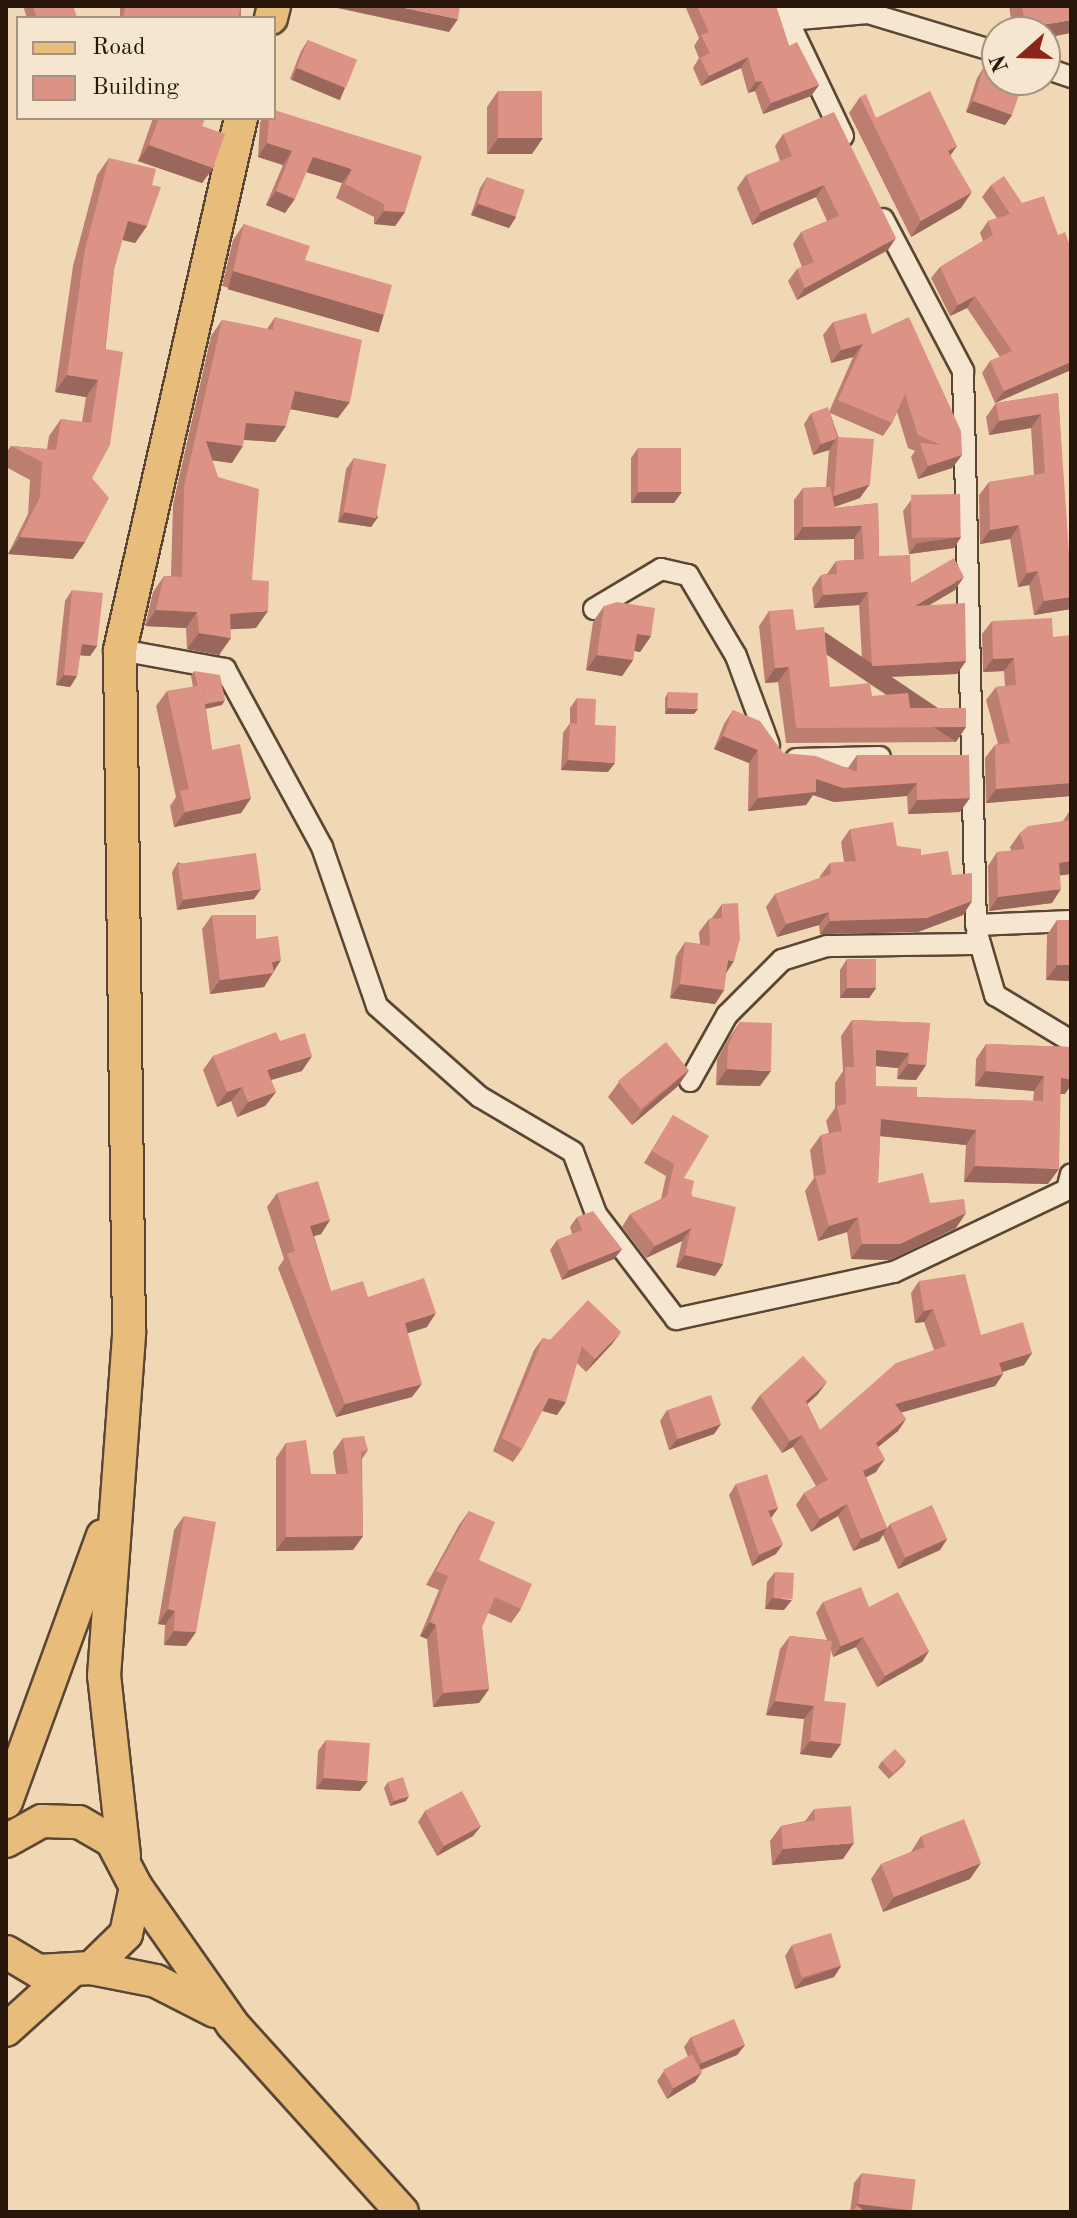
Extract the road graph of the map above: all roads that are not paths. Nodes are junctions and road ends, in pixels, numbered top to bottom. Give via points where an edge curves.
1 (834, 6) edge
2 (784, 13) edge
3 (981, 47) edge
4 (241, 120) edge
5 (852, 156) edge
6 (871, 196) edge
7 (594, 609) dead end
8 (120, 650) junction
9 (942, 755) edge
10 (972, 755) junction
11 (898, 756) edge
12 (1071, 921) edge
13 (978, 934) junction
14 (1071, 1041) edge
15 (690, 1081) edge
16 (1071, 1174) edge
17 (114, 1507) junction
18 (6, 1802) edge
19 (6, 1841) edge
20 (124, 1856) junction
21 (136, 1887) junction
22 (6, 1952) edge
23 (80, 1971) junction
24 (233, 2025) junction
25 (6, 2030) edge
26 (402, 2212) edge

1 - 2 street
2 - 3 street via 868,13
2 - 5 street
4 - 8 main road
6 - 10 street via 963,371
7 - 11 street via 661,569 675,568 700,586 769,746 793,759
8 - 16 street via 225,669 322,847 377,1006 480,1097 573,1152 596,1214 676,1319 894,1272 1067,1190
8 - 17 main road via 129,1332
9 - 10 street
10 - 13 street
12 - 13 street
13 - 14 street via 995,995
13 - 15 street via 827,946 782,960 727,1015
17 - 18 main road
17 - 20 main road via 104,1676
19 - 20 main road via 24,1828 61,1820 97,1830
20 - 21 main road
21 - 23 main road via 126,1934
21 - 24 main road
22 - 23 main road via 38,1971
23 - 24 main road via 156,1981
23 - 25 main road
24 - 26 main road

